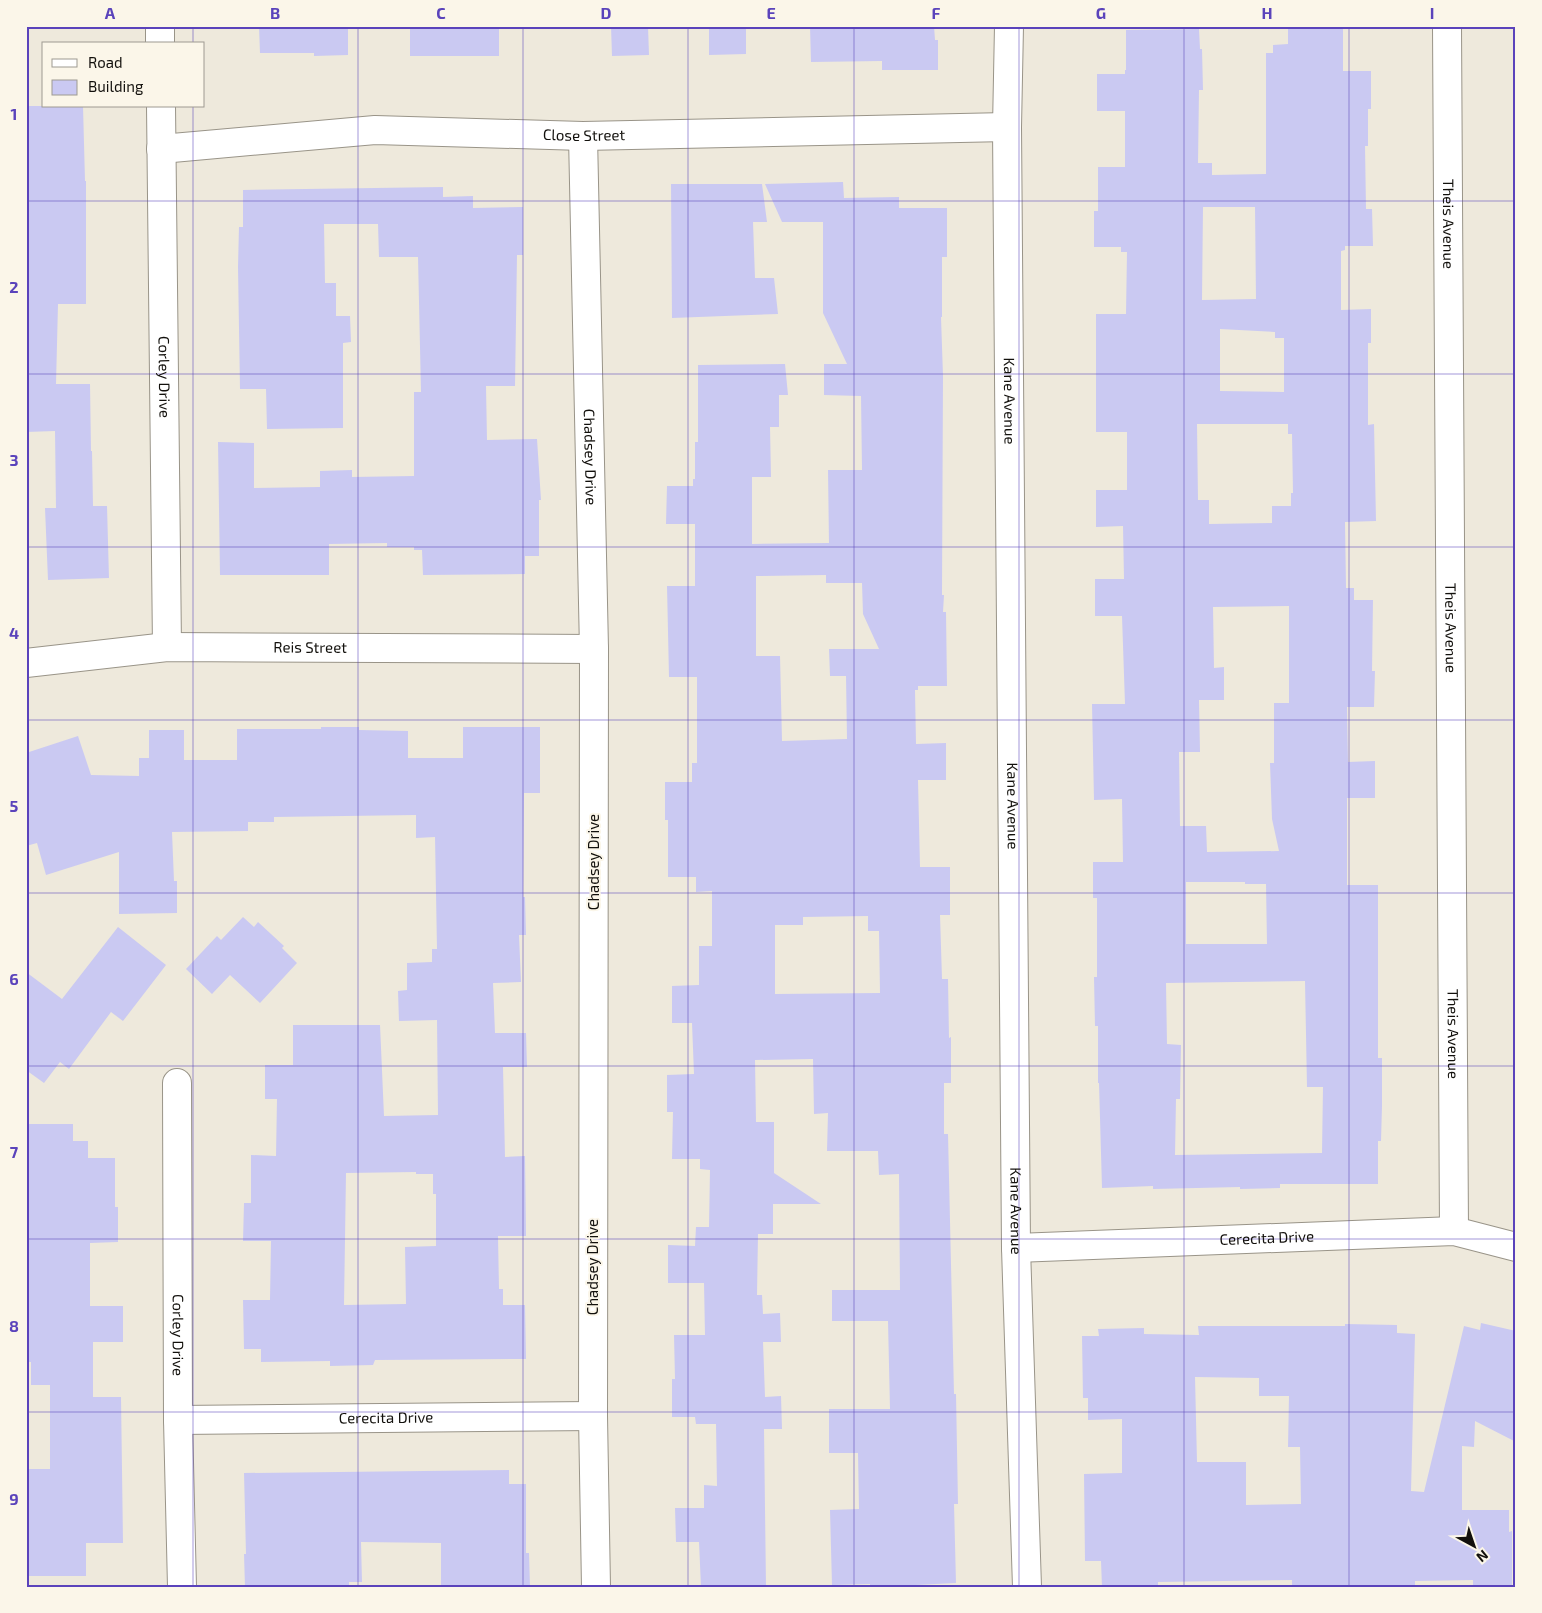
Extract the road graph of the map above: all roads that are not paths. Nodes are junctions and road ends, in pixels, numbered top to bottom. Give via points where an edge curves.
1 (160, 26) edge
2 (1009, 26) edge
3 (1447, 26) edge
4 (160, 42) edge
5 (161, 108) edge
6 (1007, 127) junction
7 (583, 136) junction
8 (161, 149) junction
9 (167, 647) junction
10 (594, 649) junction
11 (26, 663) edge
12 (177, 1084) dead end
13 (1454, 1230) junction
14 (1516, 1247) edge
15 (1016, 1248) junction
16 (593, 1416) junction
17 (178, 1420) junction
18 (182, 1587) edge
19 (596, 1587) edge
20 (1027, 1587) edge

1 - 4 street
2 - 6 street, Kane Avenue
3 - 13 street, Theis Avenue
5 - 8 street, Corley Drive
6 - 7 street, Close Street
6 - 15 street, Kane Avenue
7 - 8 street, Close Street via 375,130
7 - 10 street, Chadsey Drive
8 - 9 street, Corley Drive
9 - 10 street, Reis Street
9 - 11 street, Reis Street
10 - 16 street, Chadsey Drive
12 - 17 street, Corley Drive
13 - 14 street, Cerecita Drive
13 - 15 street, Cerecita Drive
15 - 20 street, Kane Avenue
16 - 17 street, Cerecita Drive
16 - 19 street, Chadsey Drive
17 - 18 street, Corley Drive

